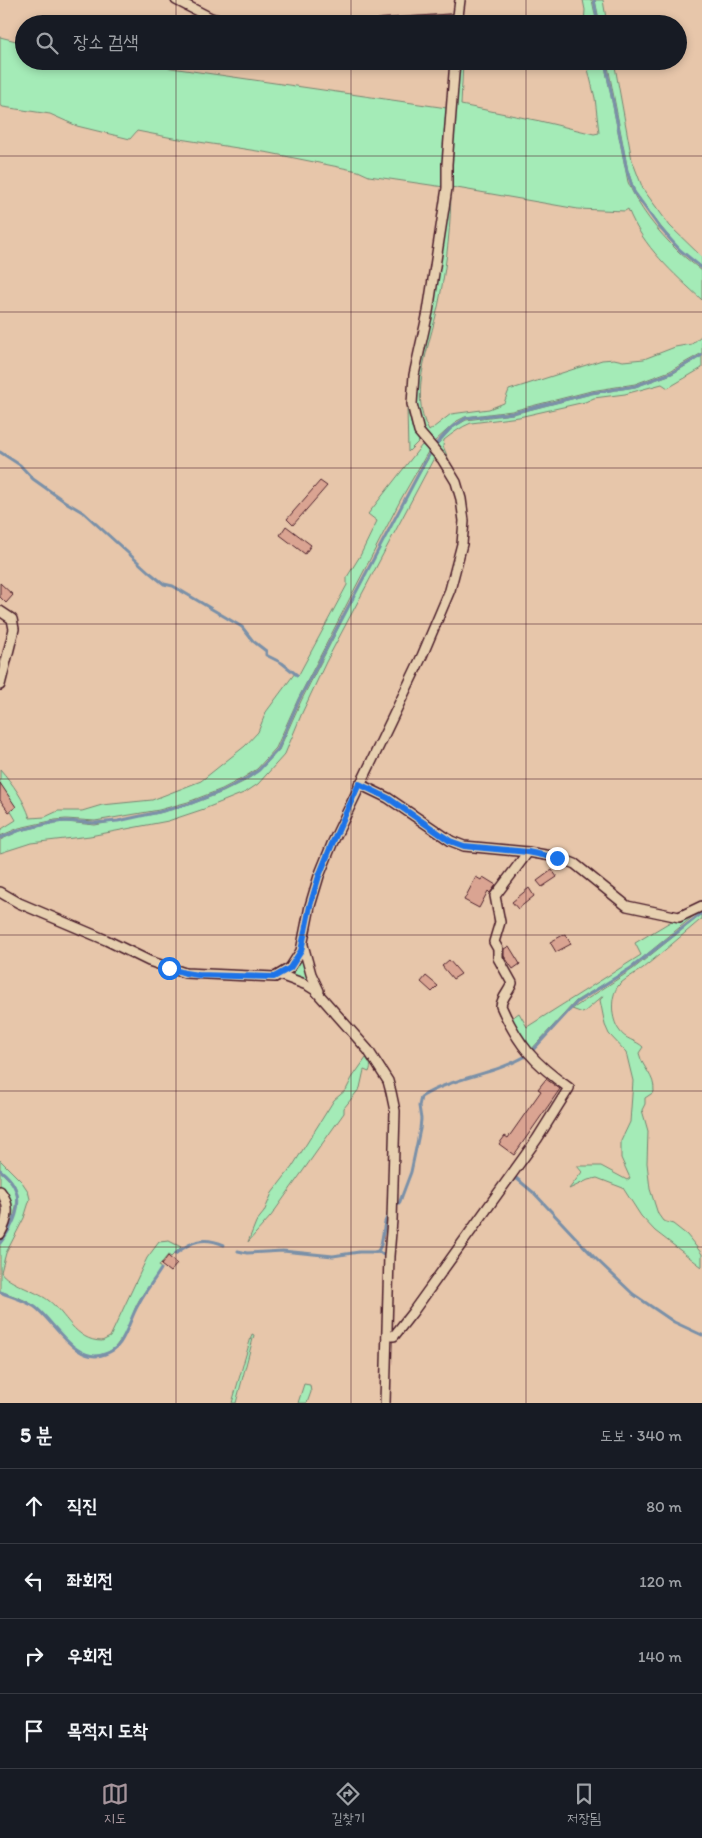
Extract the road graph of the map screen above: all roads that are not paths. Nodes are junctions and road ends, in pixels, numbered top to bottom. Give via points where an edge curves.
1 (176, 0) edge
2 (460, 0) edge
3 (205, 15) edge
4 (458, 15) edge
5 (454, 70) edge
6 (0, 611) edge
7 (0, 685) edge
8 (359, 784) junction
9 (528, 852) junction
10 (0, 892) edge
11 (702, 906) edge
12 (303, 943) junction
13 (280, 974) junction
14 (322, 998) junction
15 (0, 1191) edge
16 (0, 1234) edge
17 (387, 1336) junction
18 (385, 1403) edge

1 - 3 street
2 - 4 street
5 - 8 street via 446,196 412,404 419,432 453,475 464,521 462,544 450,590 422,656
6 - 7 street via 12,619 14,629
8 - 9 street via 388,798 450,841 464,846
8 - 12 street via 319,876
9 - 11 street via 575,864 627,906 679,917
9 - 17 street via 495,896 500,922 494,942 498,958 512,983 501,1006 523,1047 536,1062 569,1088 537,1139 412,1313 394,1336
10 - 13 street via 149,961 185,973 274,977
12 - 13 street via 294,963
12 - 14 street via 311,974
13 - 14 street via 307,985
14 - 17 street via 377,1061 392,1092 395,1112 394,1184
15 - 16 street via 8,1206
17 - 18 street

